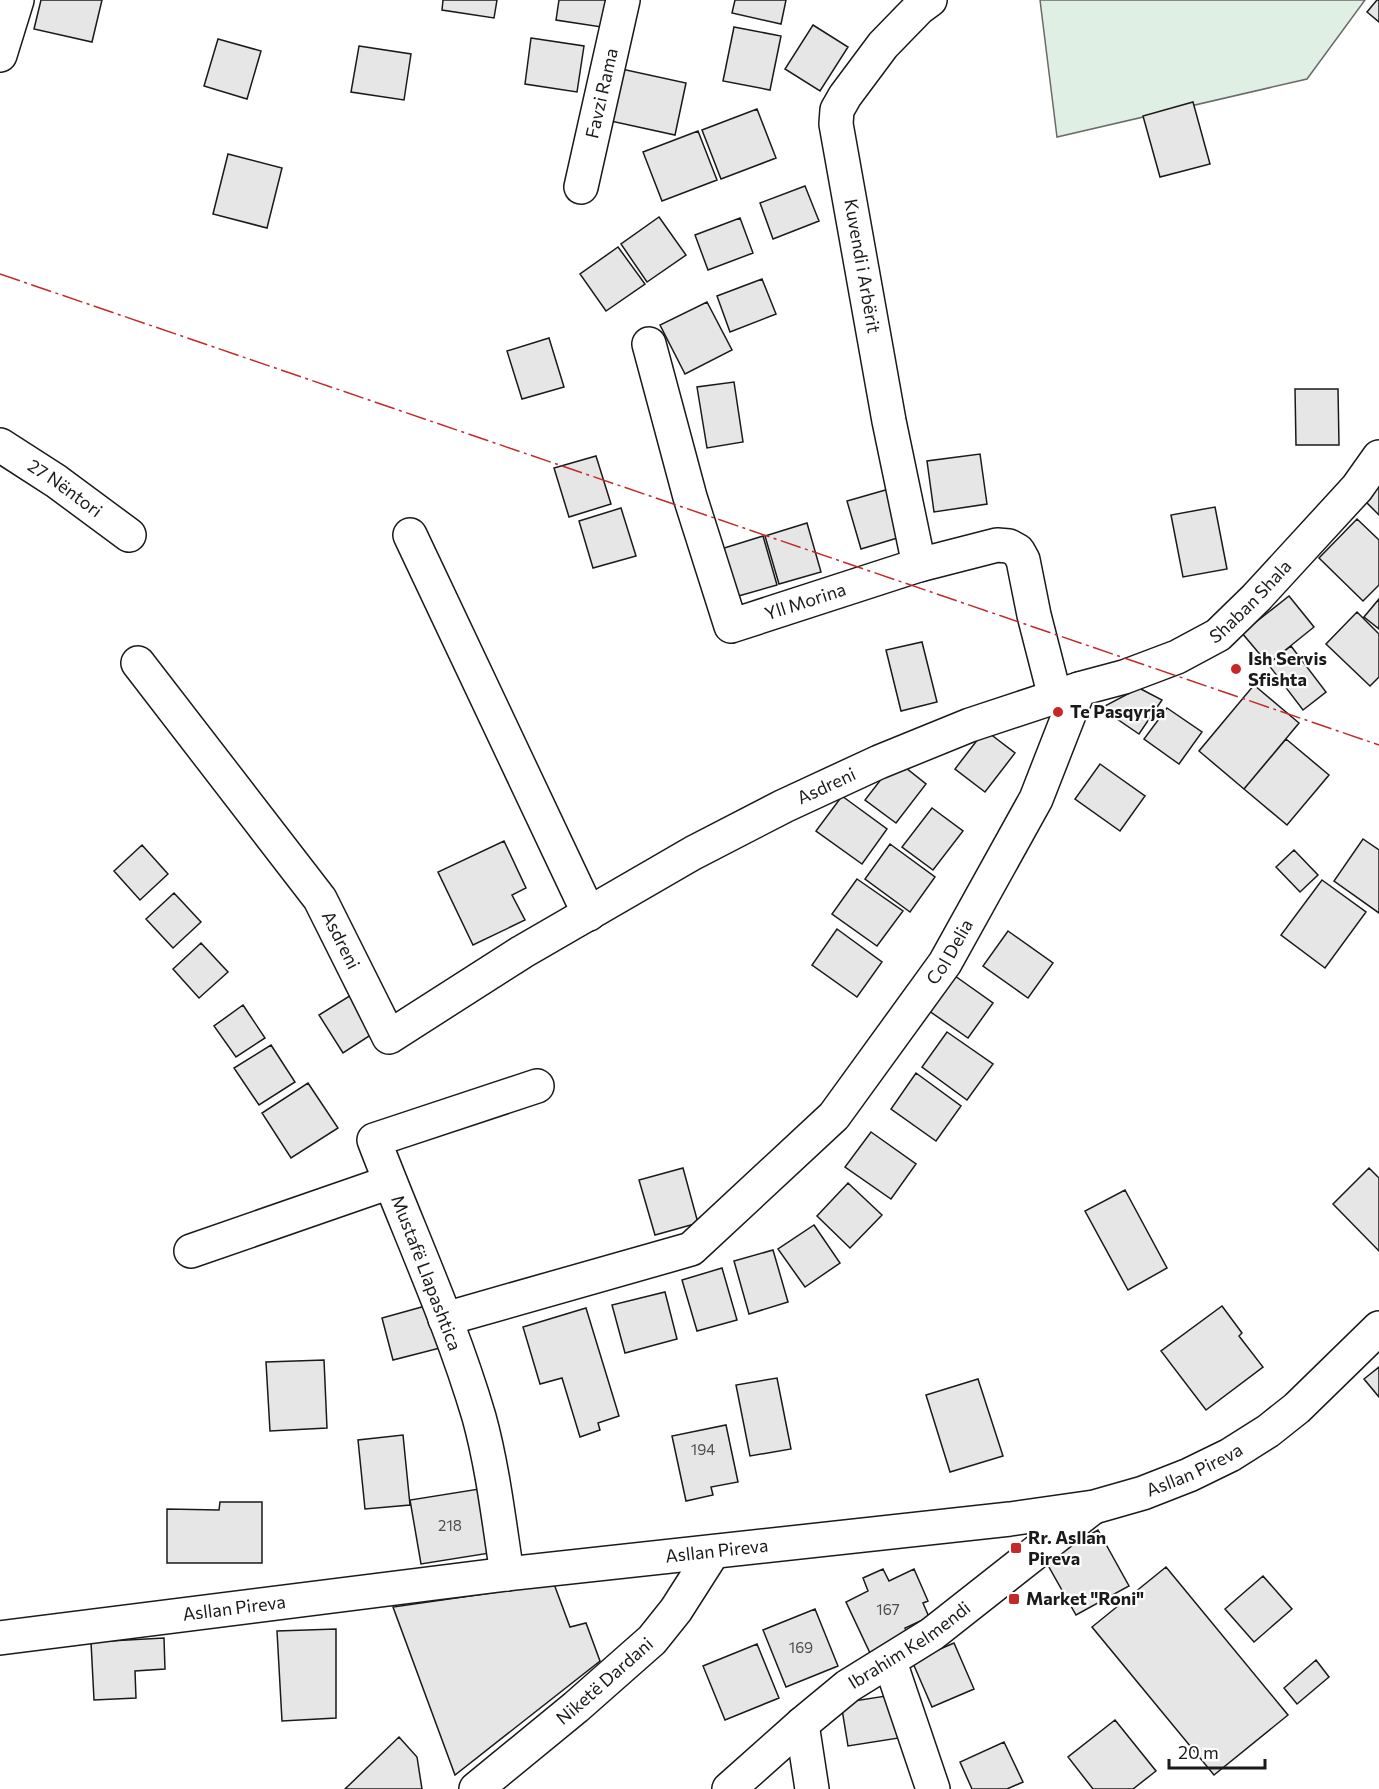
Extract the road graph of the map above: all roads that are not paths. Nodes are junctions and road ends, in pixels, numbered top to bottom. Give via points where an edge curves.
1 (17, 0) edge
2 (623, 0) edge
3 (930, 0) edge
4 (0, 55) edge
5 (581, 187) dead end
6 (649, 344) dead end
7 (0, 445) edge
8 (1379, 457) edge
9 (129, 535) dead end
10 (410, 535) dead end
11 (920, 565) junction
12 (138, 663) dead end
13 (1067, 693) junction
14 (589, 914) junction
15 (537, 1086) dead end
16 (390, 1182) junction
17 (191, 1251) dead end
18 (445, 1319) junction
19 (1379, 1328) edge
20 (1094, 1507) junction
21 (713, 1552) junction
22 (507, 1574) junction
23 (0, 1638) edge
24 (890, 1662) junction
25 (802, 1724) junction
26 (476, 1789) edge
27 (729, 1789) edge
28 (812, 1789) edge
29 (933, 1789) edge

1 - 4 street
2 - 5 street, Favzi Rama
3 - 11 street, Kuvendi i Arbërit via 883,45 845,96 837,110 836,124 889,421
6 - 11 street, Yll Morina via 690,497 731,626
7 - 9 street, 27 Nëntori
8 - 13 street, Shaban Shala via 1357,488 1218,635 1177,657
10 - 14 street
11 - 13 street, Yll Morina via 997,545 1018,551 1034,615
12 - 14 street, Asdreni via 320,899 389,1037
13 - 14 street, Asdreni via 970,725 879,762 693,853
13 - 18 street, Col Delia via 1036,799 945,963 834,1116 691,1249
15 - 16 street, Mustafë Llapashtica via 374,1140
16 - 17 street
16 - 18 street, Mustafë Llapashtica
18 - 22 street, Mustafë Llapashtica via 480,1420
19 - 20 street, Asllan Pireva via 1297,1408 1230,1455 1143,1493
20 - 21 street, Asllan Pireva
20 - 24 street, Ibrahim Kelmendi via 967,1609
21 - 22 street, Asllan Pireva
21 - 26 street, Niketë Dardani via 652,1640
22 - 23 street, Asllan Pireva
24 - 25 street, Ibrahim Kelmendi via 848,1686
24 - 29 street
25 - 27 street, Ibrahim Kelmendi
25 - 28 street

